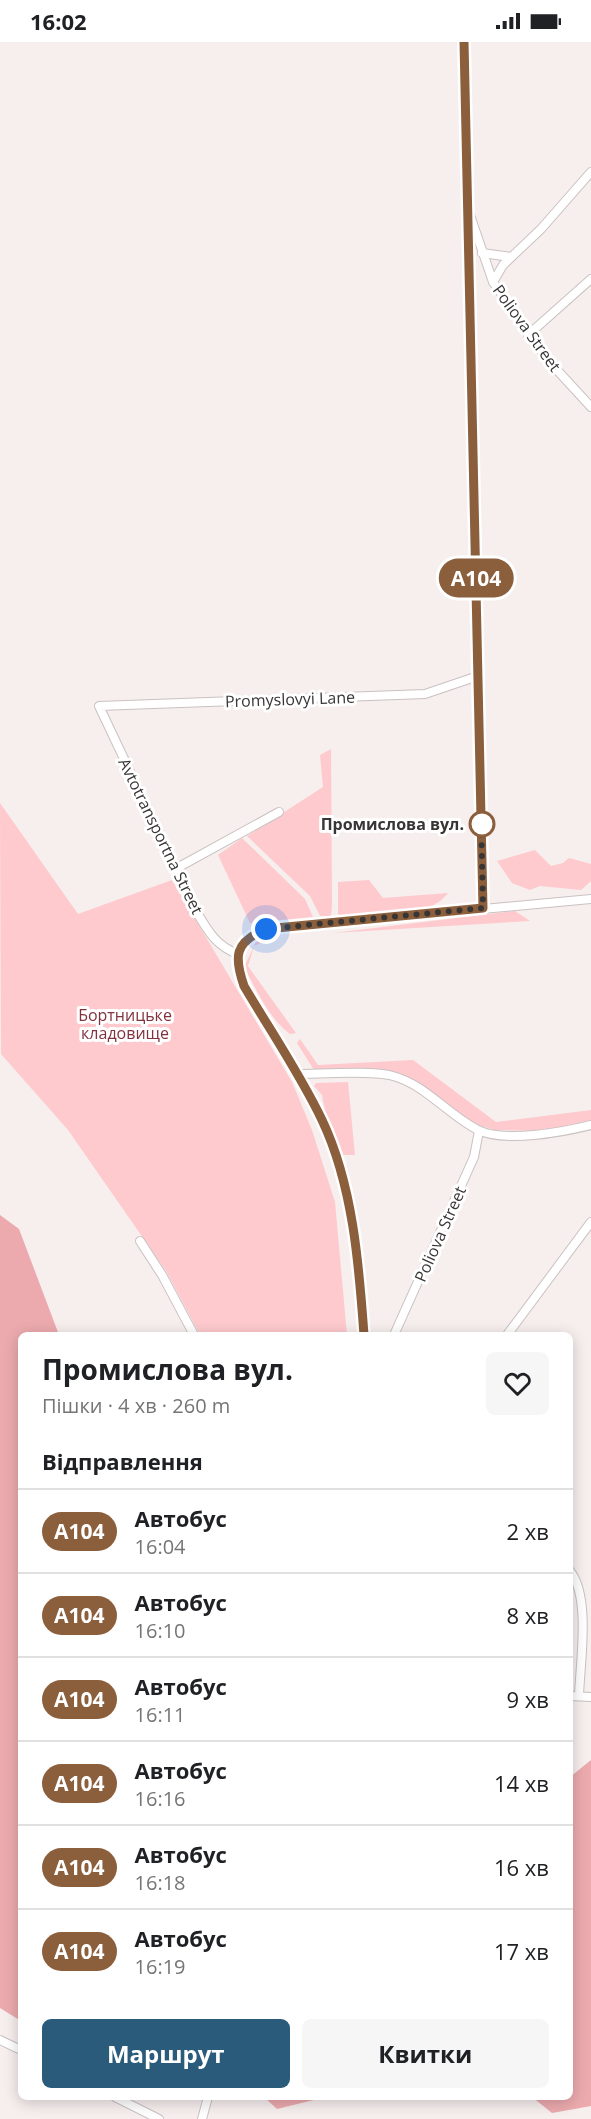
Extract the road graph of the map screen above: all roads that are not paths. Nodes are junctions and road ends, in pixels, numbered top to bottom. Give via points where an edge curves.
1 (464, 42) edge
2 (591, 172) edge
3 (467, 205) junction
4 (482, 253) junction
5 (510, 257) junction
6 (591, 279) edge
7 (493, 282) junction
8 (528, 335) junction
9 (591, 408) edge
10 (478, 676) junction
11 (99, 706) joint
12 (279, 812) dead end
13 (177, 868) junction
14 (591, 899) edge
15 (483, 908) junction
16 (238, 954) junction
17 (296, 1074) junction
18 (591, 1125) edge
19 (479, 1131) junction
20 (591, 1222) edge
21 (140, 1241) dead end
22 (192, 1332) edge
23 (364, 1332) edge
24 (395, 1332) edge
25 (509, 1332) edge
26 (573, 1575) edge
27 (574, 1696) edge
28 (591, 1697) edge
29 (0, 2040) edge
30 (18, 2049) edge
31 (121, 2100) edge
32 (207, 2100) edge
33 (159, 2119) edge
34 (202, 2119) edge

1 - 3 street
2 - 5 street via 541,229
3 - 4 street, Poliova Street
3 - 10 street
4 - 5 street
4 - 7 street, Poliova Street
5 - 7 street
6 - 8 street
7 - 8 street, Poliova Street
8 - 9 street, Poliova Street
10 - 11 street, Promyslovyi Lane via 425,694
10 - 15 street
11 - 13 street, Avtotransportna Street
12 - 13 street
13 - 16 street, Avtotransportna Street via 210,935 223,948
14 - 15 street
15 - 16 street via 266,929 252,935
16 - 17 street via 244,986
17 - 19 street via 392,1076 417,1087
17 - 23 street via 323,1122 346,1194
18 - 19 street via 556,1133 514,1135
19 - 24 street, Poliova Street via 474,1157
20 - 25 street
21 - 22 street
26 - 27 street via 582,1613
27 - 28 street
29 - 30 street
31 - 33 street
32 - 34 street

